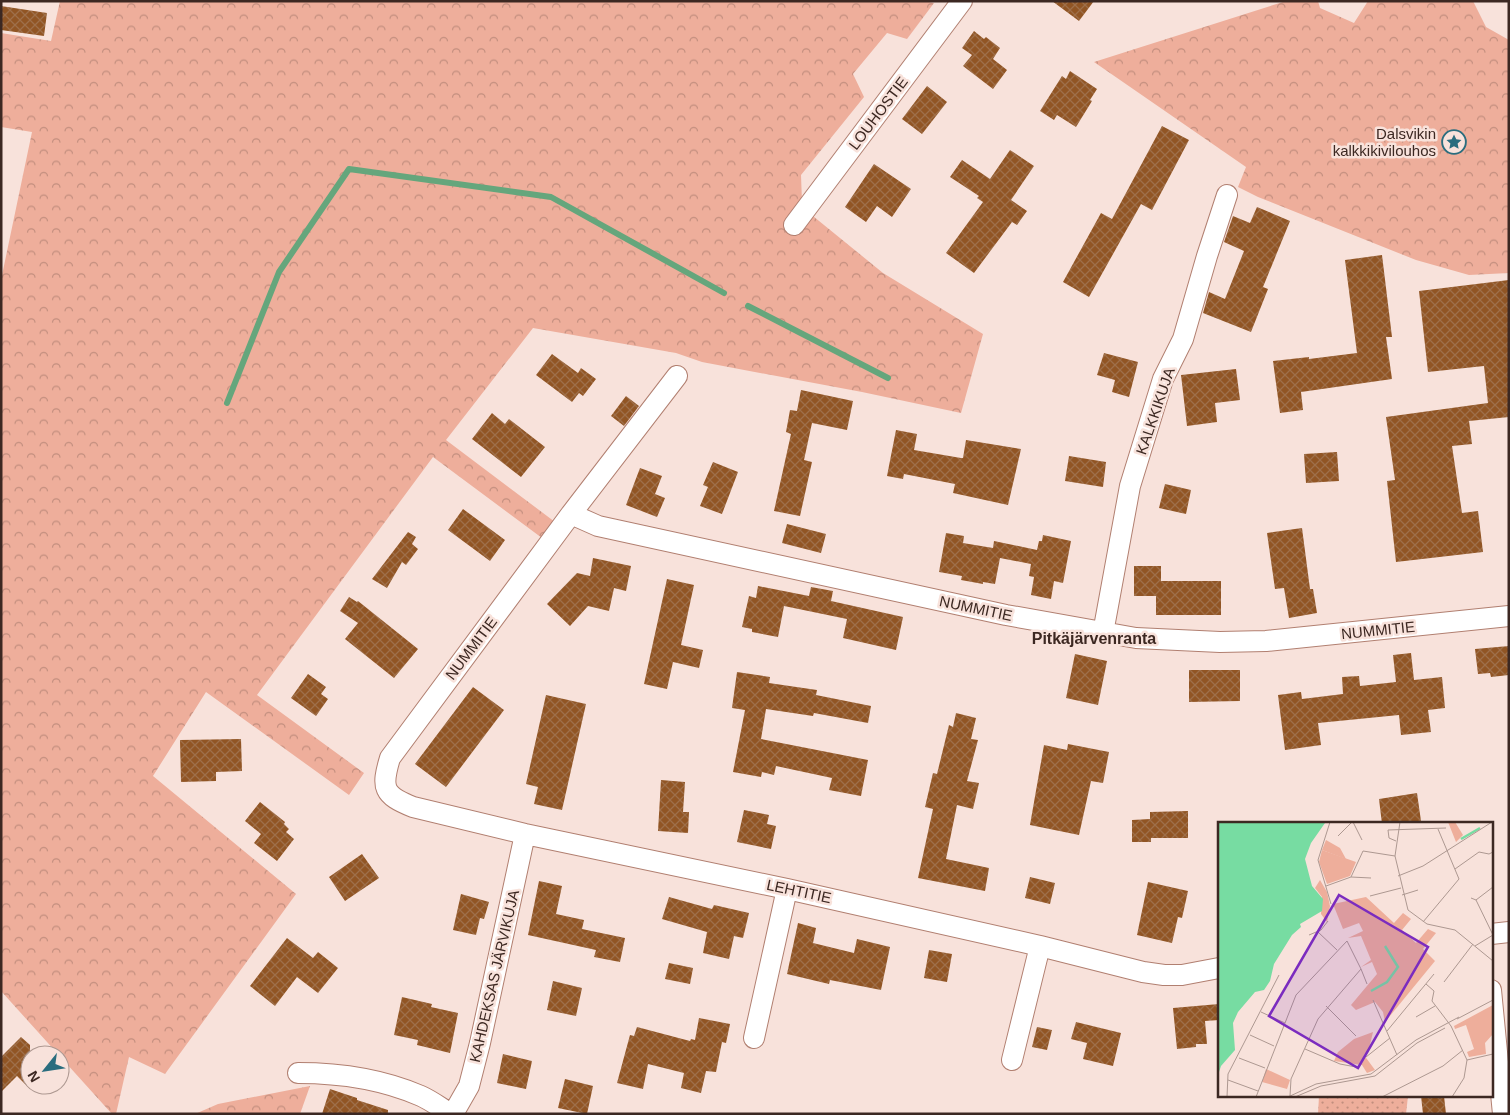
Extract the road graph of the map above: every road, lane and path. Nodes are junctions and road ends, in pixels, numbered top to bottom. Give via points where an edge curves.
1 (962, 1) edge
2 (1227, 195) dead end
3 (794, 225) dead end
4 (677, 376) dead end
5 (571, 514) junction
6 (1509, 616) edge
7 (1103, 633) junction
8 (385, 788) joint
9 (525, 834) junction
10 (788, 888) junction
11 (1509, 932) edge
12 (1492, 934) edge
13 (1040, 946) junction
14 (1218, 968) edge
15 (1492, 1000) edge
16 (754, 1038) dead end
17 (1012, 1060) dead end
18 (298, 1072) dead end
19 (452, 1114) edge
20 (1503, 1114) edge

1 - 3 street, LOUHOSTIE
2 - 7 street, KALKKIKUJA via 1183,339 1163,379 1130,486
4 - 5 street, NUMMITIE
5 - 7 street, NUMMITIE via 598,526
5 - 8 street, NUMMITIE via 390,758
6 - 7 street, NUMMITIE via 1266,642 1136,638
8 - 9 street, LEHTITIE via 395,800 413,807
9 - 10 street, LEHTITIE
9 - 19 street, KAHDEKSAS JÄRVIKUJA via 469,1086
10 - 13 street, LEHTITIE
10 - 16 street
11 - 12 street
13 - 14 street, LEHTITIE via 1164,975
13 - 17 street
15 - 20 street
18 - 19 street via 356,1076 382,1083 423,1096

